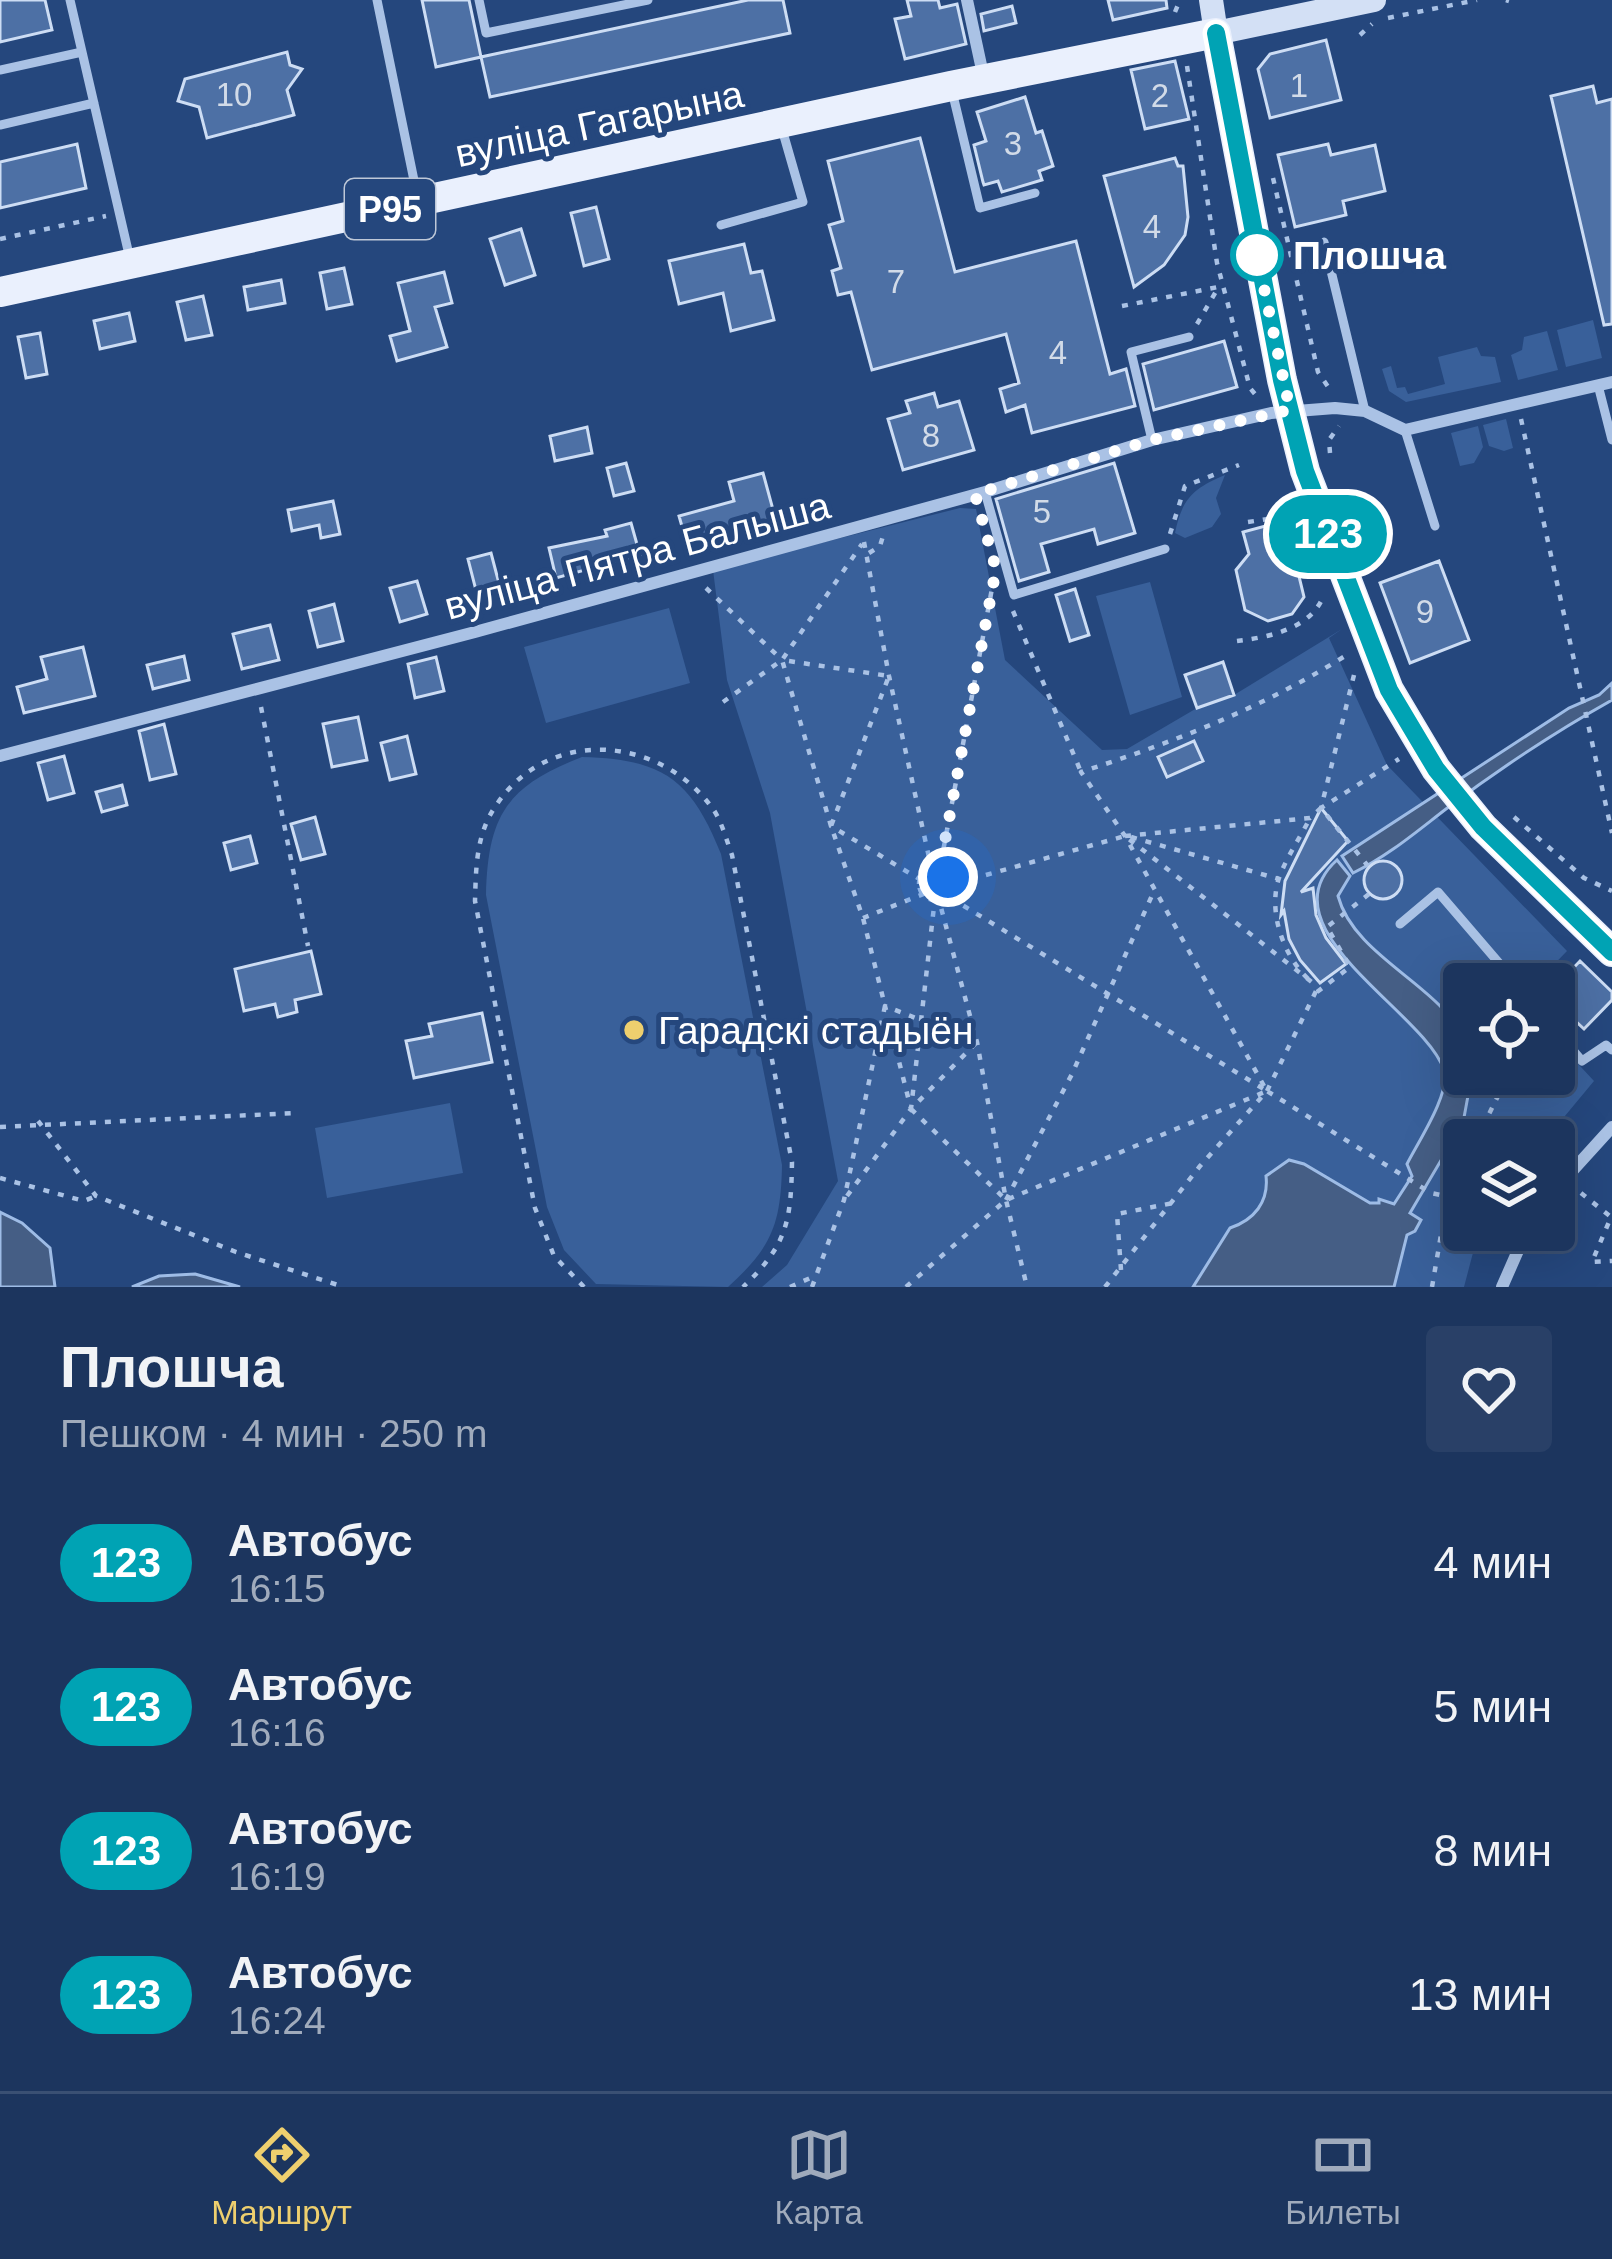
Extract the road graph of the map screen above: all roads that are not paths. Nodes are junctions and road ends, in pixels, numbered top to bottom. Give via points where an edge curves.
1 (70, 0) edge
2 (377, 0) edge
3 (479, 0) edge
4 (648, 0) edge
5 (967, 0) edge
6 (1211, 0) edge
7 (1374, 0) edge
8 (629, 2) edge
9 (1216, 33) junction
10 (82, 52) junction
11 (0, 70) edge
12 (984, 80) junction
13 (951, 86) junction
14 (94, 103) junction
15 (780, 123) junction
16 (0, 125) edge
17 (1035, 193) dead end
18 (419, 203) junction
19 (722, 225) dead end
20 (1324, 242) dead end
21 (131, 265) junction
22 (0, 292) edge
23 (1190, 337) road end
24 (1605, 383) edge
25 (1290, 410) junction
26 (1365, 411) junction
27 (1406, 430) junction
28 (1152, 440) junction
29 (1612, 440) edge
30 (985, 492) junction
31 (1435, 526) dead end
32 (1165, 549) road end
33 (0, 756) edge
34 (1400, 924) dead end
35 (1612, 952) edge
36 (1498, 963) edge
37 (1612, 1050) edge
38 (1575, 1053) edge
39 (1612, 1127) edge
40 (1575, 1168) edge
41 (1518, 1251) edge
42 (1502, 1287) edge

1 - 10 lane
2 - 18 lane
3 - 8 lane via 486,33
4 - 8 lane
5 - 12 street
6 - 9 street
7 - 9 street
9 - 12 main road, вуліца Гагарына / Р95
9 - 25 main road
10 - 11 lane
10 - 14 lane
12 - 13 main road, вуліца Гагарына / Р95
13 - 15 main road, вуліца Гагарына / Р95
13 - 17 lane via 980,208
14 - 16 lane
14 - 21 lane
15 - 18 main road, вуліца Гагарына / Р95
15 - 19 lane via 803,202
18 - 21 main road, вуліца Гагарына / Р95
20 - 26 lane
21 - 22 main road, вуліца Гагарына / Р95
23 - 28 lane via 1131,352
24 - 27 street
24 - 29 lane
25 - 26 street, вуліца Пятра Балыша
25 - 28 street, вуліца Пятра Балыша
25 - 35 main road via 1368,638 1424,760 1492,816
26 - 27 street
27 - 31 lane
28 - 30 street, вуліца Пятра Балыша
30 - 32 lane via 1014,595
30 - 33 street, вуліца Пятра Балыша
34 - 36 lane via 1438,892
37 - 38 lane via 1582,1061
39 - 40 street
41 - 42 street

